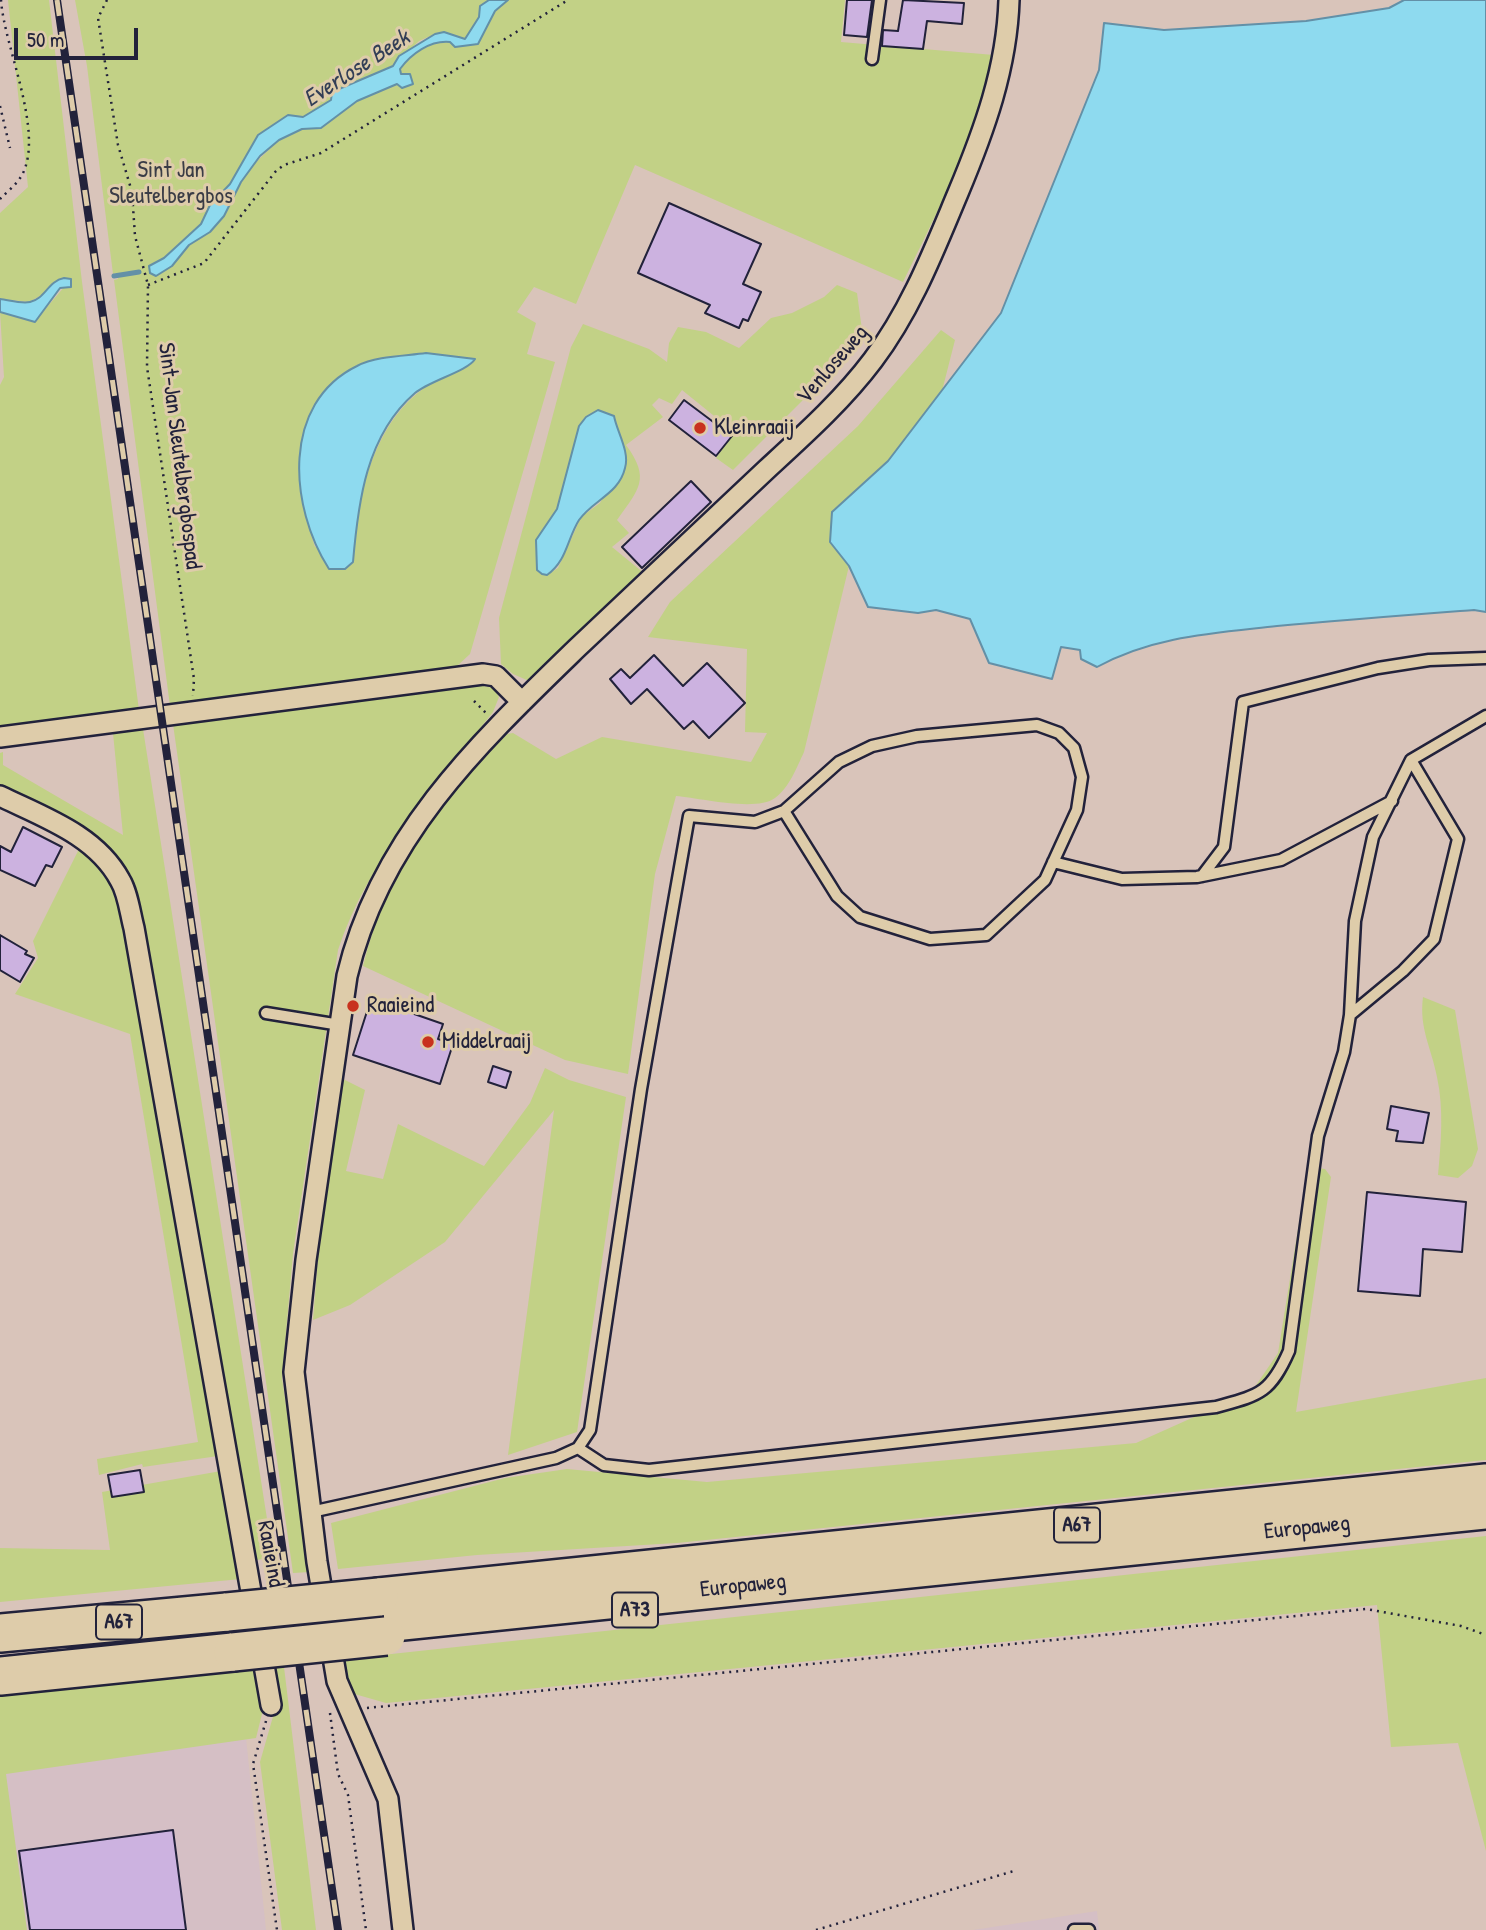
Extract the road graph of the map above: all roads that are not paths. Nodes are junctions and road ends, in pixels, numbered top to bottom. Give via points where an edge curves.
1 (880, 0) edge
2 (1009, 0) edge
3 (872, 59) dead end
4 (1486, 658) edge
5 (522, 702) junction
6 (1486, 716) edge
7 (0, 737) edge
8 (1411, 760) junction
9 (0, 796) edge
10 (1392, 801) junction
11 (784, 811) junction
12 (1053, 862) junction
13 (1202, 876) junction
14 (266, 1013) dead end
15 (1350, 1015) junction
16 (340, 1025) junction
17 (578, 1448) junction
18 (1486, 1483) edge
19 (1486, 1510) edge
20 (311, 1512) junction
21 (383, 1618) junction
22 (7, 1656) edge
23 (271, 1705) road end
24 (403, 1930) edge
25 (1074, 1930) edge
26 (1089, 1930) edge

1 - 3 lane
2 - 5 street, Venloseweg via 1001,66 982,133 920,281 872,363 817,422
4 - 13 lane via 1378,668 1243,702 1224,847
5 - 7 street via 496,676 483,674
5 - 16 street, Raaieind via 463,764 404,840 384,874 358,932
6 - 8 lane
8 - 10 lane
8 - 15 lane via 1458,839 1455,852 1434,939
9 - 23 street, Raaieind via 72,831 100,854 121,881 134,928
10 - 13 lane via 1281,860
10 - 15 lane via 1373,837 1355,921
11 - 12 lane via 837,896 860,917 930,939 986,935 1045,880
11 - 12 lane via 839,762 872,747 917,736 1037,725 1059,733 1074,748 1082,777 1077,810
11 - 17 lane via 755,822 689,816 641,1089 590,1430
12 - 13 lane via 1122,879
14 - 16 lane
15 - 17 lane via 1344,1052 1318,1136 1289,1351 1277,1380 1251,1397 1216,1407 649,1470 604,1465
16 - 20 street, Raaieind via 294,1372
17 - 20 lane via 556,1458
18 - 21 highway, Europaweg / A67
19 - 21 highway, Europaweg / A67
20 - 24 street, Raaieind via 337,1681 388,1799
21 - 22 highway, Europaweg / A67
25 - 26 lane

